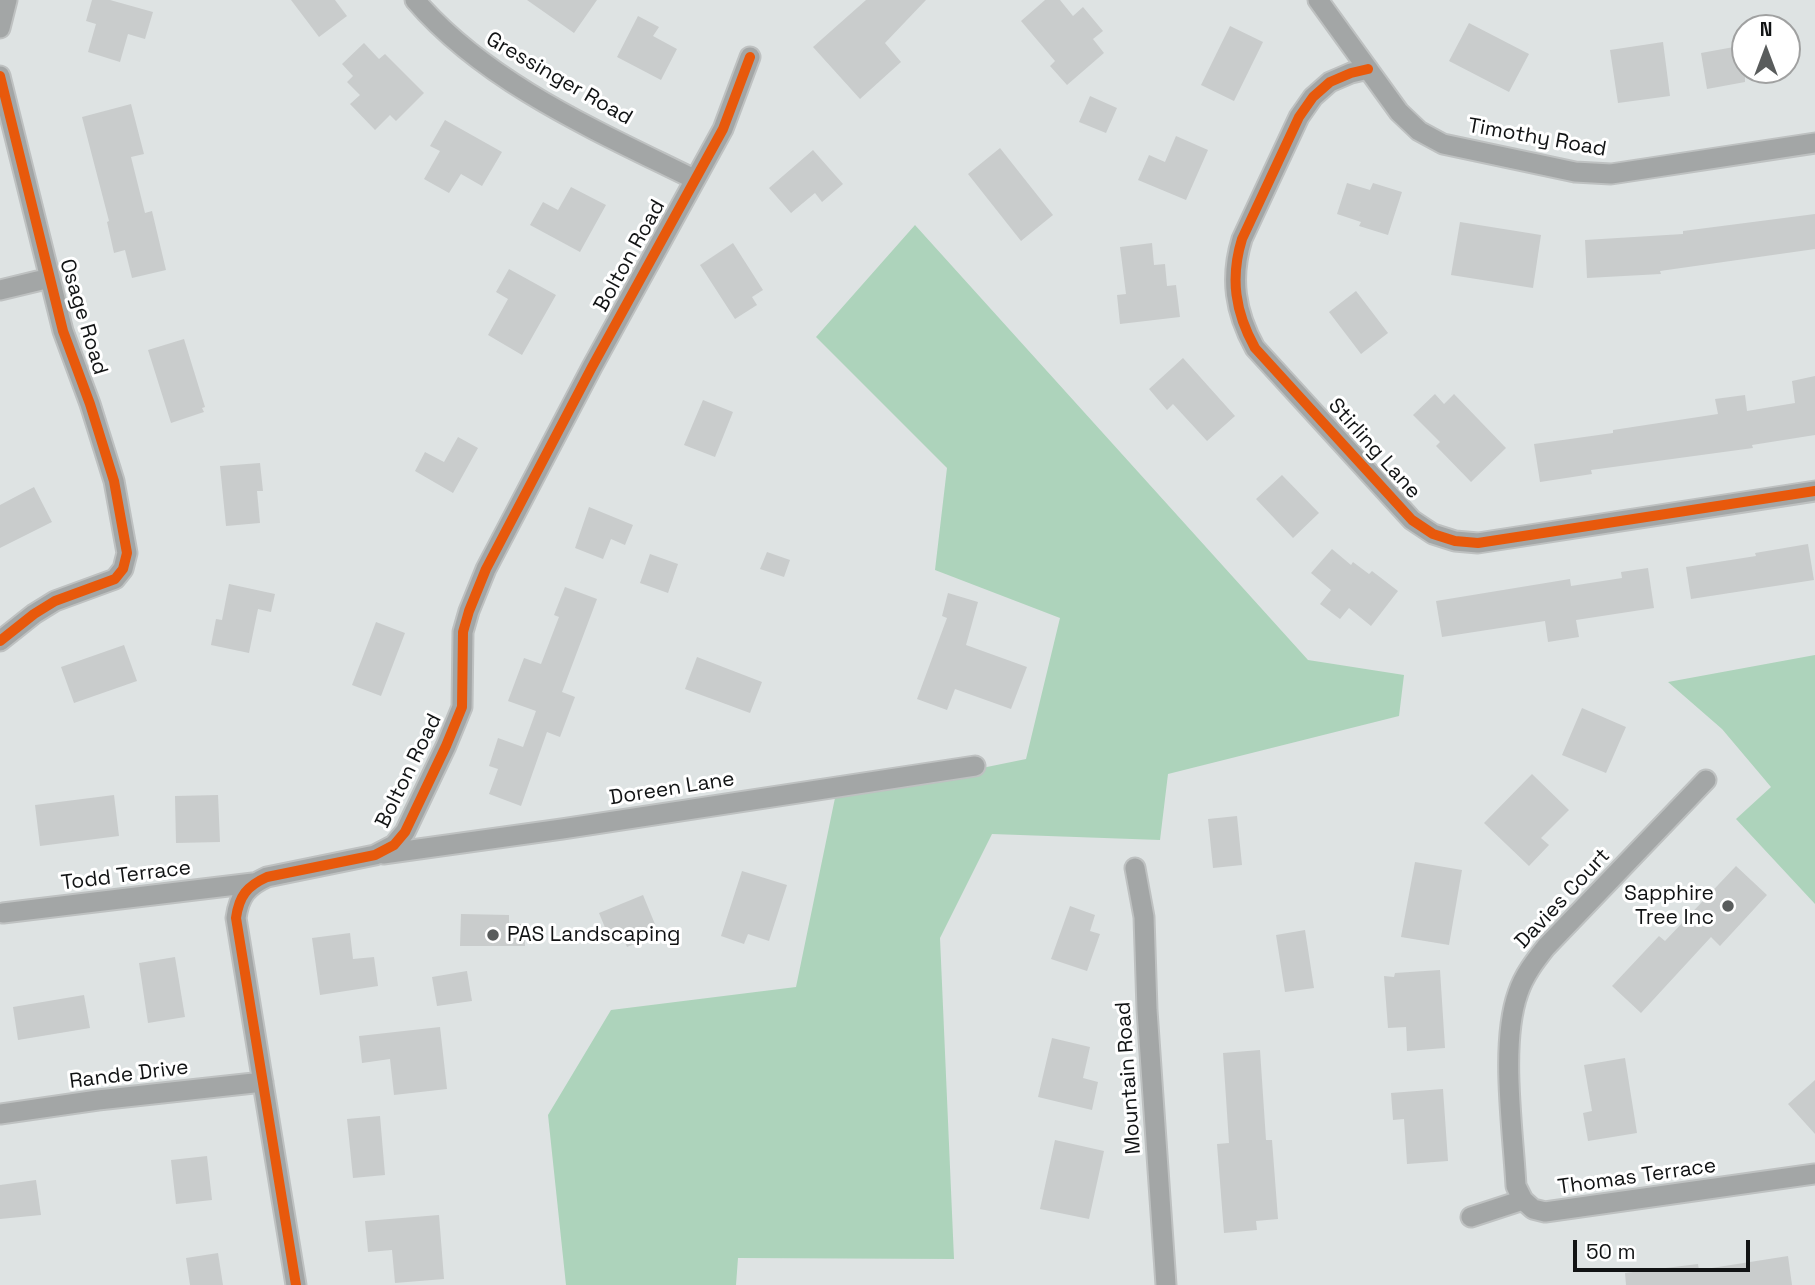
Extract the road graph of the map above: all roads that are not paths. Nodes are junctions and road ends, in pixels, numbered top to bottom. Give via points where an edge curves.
1 (8, 0) edge
2 (415, 0) edge
3 (1318, 0) edge
4 (0, 28) edge
5 (750, 57) dead end
6 (1368, 69) junction
7 (0, 76) edge
8 (1815, 143) edge
9 (694, 179) junction
10 (50, 278) junction
11 (0, 290) edge
12 (1815, 491) edge
13 (0, 641) edge
14 (975, 766) dead end
15 (1706, 780) dead end
16 (375, 855) junction
17 (1135, 868) dead end
18 (253, 883) junction
19 (3, 913) dead end
20 (263, 1082) junction
21 (0, 1114) edge
22 (1815, 1174) edge
23 (1523, 1200) junction
24 (1471, 1217) dead end
25 (296, 1285) edge
26 (1166, 1285) edge

1 - 4 street
2 - 9 street, Gressinger Road via 465,50 501,75
3 - 6 street, Timothy Road
5 - 9 street, Bolton Road via 723,129
6 - 8 street, Timothy Road via 1399,112 1419,131 1443,144 1575,172 1611,174
6 - 12 street, Stirling Lane via 1330,82 1299,117 1242,239 1234,280 1244,328 1255,348 1400,509 1433,534 1478,543
7 - 10 street, Osage Road
9 - 16 street, Bolton Road via 486,569 463,632 462,707 405,832 394,845
10 - 11 street
10 - 13 street, Osage Road via 63,331 114,481 127,553 115,579 55,601
14 - 16 street, Doreen Lane
15 - 23 street, Davies Court via 1546,947 1518,992 1509,1048 1516,1186
16 - 18 street, Bolton Road
17 - 26 street, Mountain Road via 1144,917
18 - 19 street, Todd Terrace
18 - 20 street via 244,891 236,918
20 - 21 street, Rande Drive
20 - 25 street
22 - 23 street, Thomas Terrace via 1545,1212
23 - 24 street

